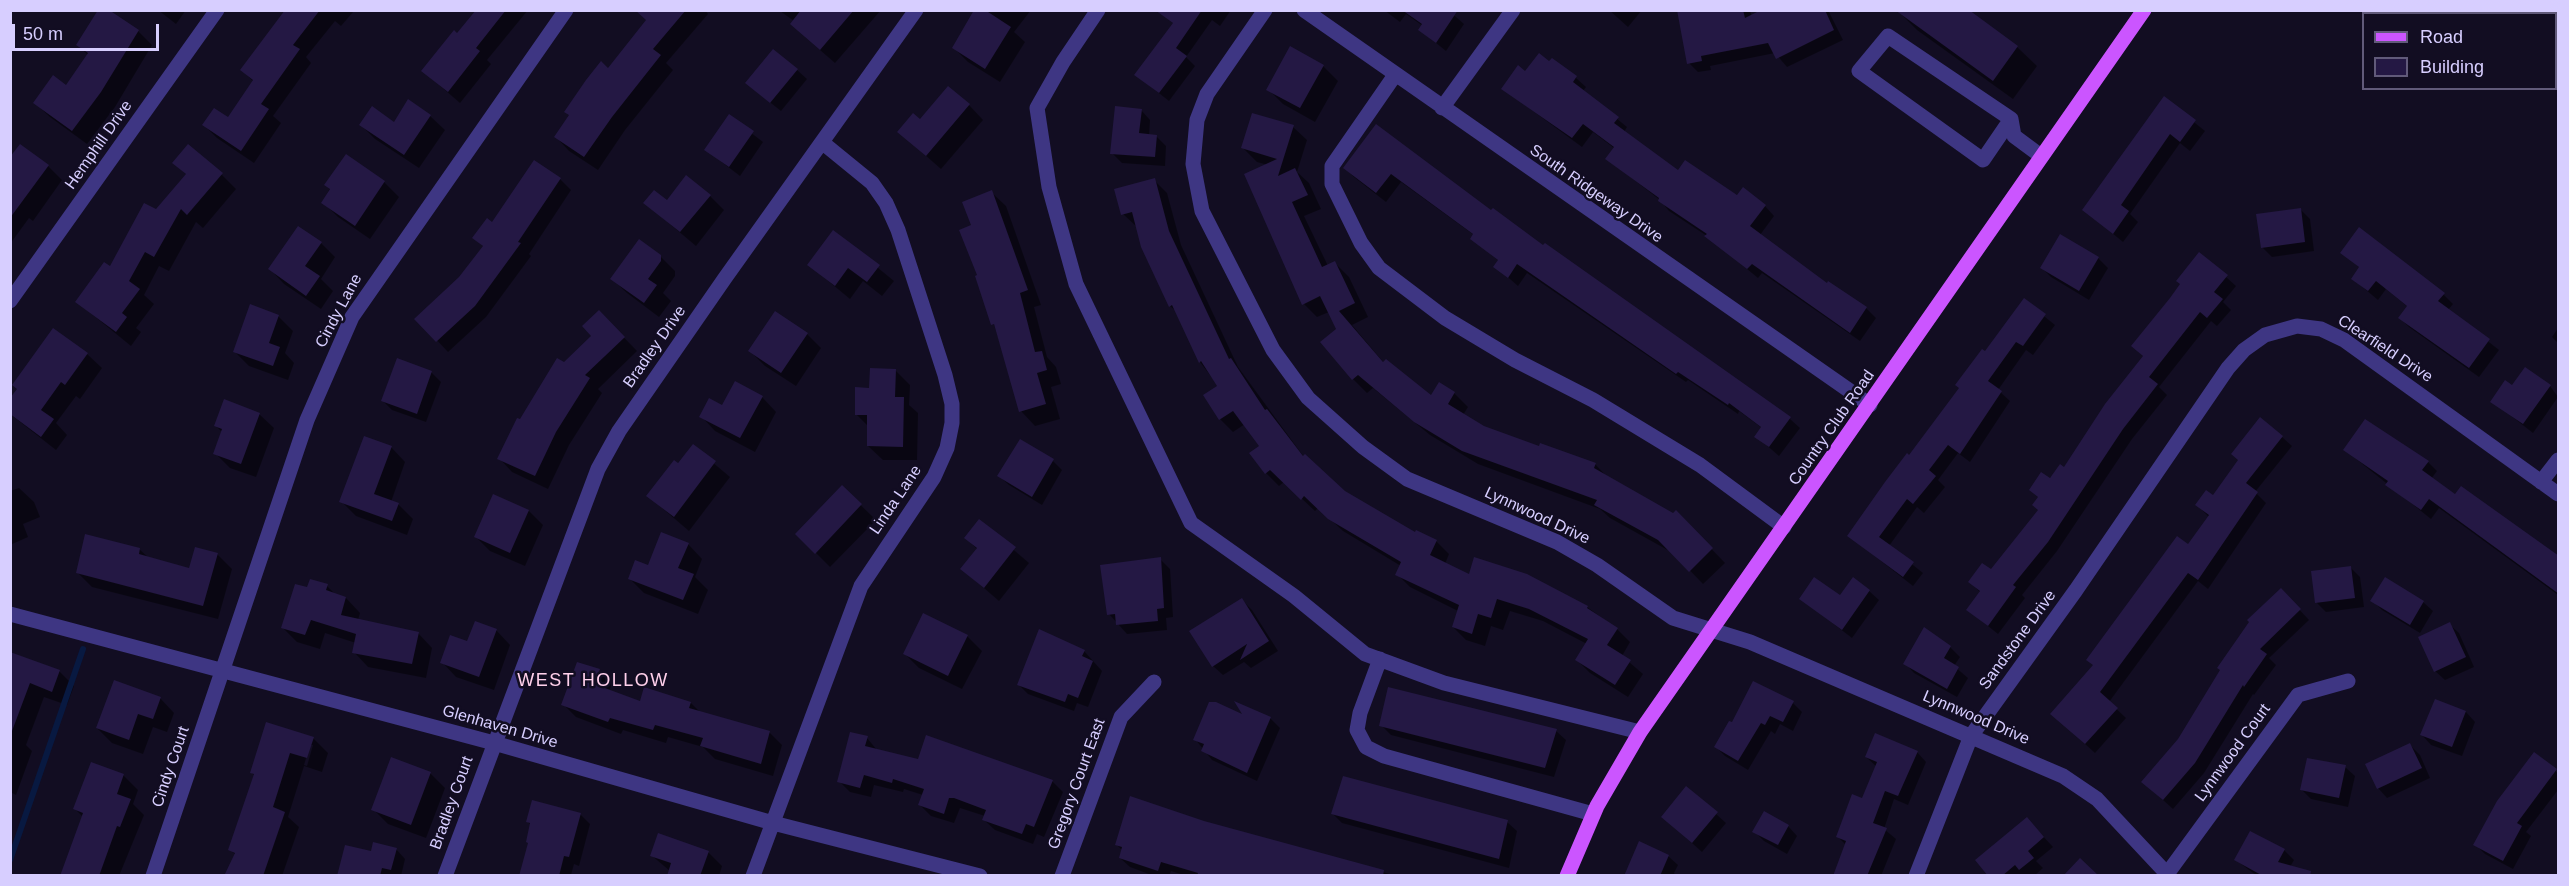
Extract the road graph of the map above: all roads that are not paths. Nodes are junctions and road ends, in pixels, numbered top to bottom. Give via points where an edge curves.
1 (217, 10) edge
2 (566, 10) edge
3 (916, 10) edge
4 (1098, 10) edge
5 (1265, 10) edge
6 (1304, 10) edge
7 (1513, 10) edge
8 (2144, 10) edge
9 (1395, 75) junction
10 (1442, 108) junction
11 (2011, 120) junction
12 (823, 143) junction
13 (2041, 156) junction
14 (10, 301) edge
15 (1870, 405) junction
16 (2559, 460) edge
17 (2541, 482) junction
18 (2559, 494) edge
19 (1784, 527) junction
20 (2076, 590) joint
21 (10, 614) edge
22 (1713, 630) junction
23 (1380, 659) junction
24 (224, 670) junction
25 (2348, 681) dead end
26 (1154, 682) dead end
27 (1640, 732) junction
28 (1971, 736) junction
29 (494, 743) junction
30 (1593, 814) junction
31 (773, 823) junction
32 (946, 871) edge
33 (2168, 875) edge
34 (153, 876) edge
35 (445, 876) edge
36 (753, 876) edge
37 (980, 876) edge
38 (1062, 876) edge
39 (1566, 876) edge
40 (1916, 876) edge

1 - 14 street, Hemphill Drive
2 - 24 street, Cindy Lane via 352,317 307,420
3 - 12 street, Bradley Drive
4 - 23 street via 1037,108 1049,187 1076,284 1191,523 1294,596 1365,654
5 - 22 street, Lynnwood Drive via 1207,94 1197,120 1192,164 1202,211 1273,350 1308,398 1363,447 1407,479 1557,542 1673,618
6 - 9 street, South Ridgeway Drive
7 - 10 street
8 - 13 main road, Country Club Road
9 - 10 street, South Ridgeway Drive
9 - 19 street via 1332,166 1332,184 1378,268 1445,318 1700,465
10 - 15 street, South Ridgeway Drive
11 - 11 street via 1888,36 1859,71 1983,160
11 - 13 street via 2014,136
12 - 29 street, Bradley Drive via 619,431 598,469
12 - 31 street, Linda Lane via 872,183 886,203 945,375 952,423 947,448 934,477 861,586
13 - 15 main road, Country Club Road
15 - 19 main road, Country Club Road
16 - 17 street
17 - 18 street, Clearfield Drive
17 - 20 street, Clearfield Drive via 2344,340 2320,329 2297,326 2265,335 2228,368
19 - 22 main road, Country Club Road
20 - 28 street, Sandstone Drive
21 - 24 street, Glenhaven Drive
22 - 27 main road, Country Club Road
22 - 28 street, Lynnwood Drive
23 - 27 street via 1444,683
23 - 30 street via 1357,730 1366,747 1383,756
24 - 29 street, Glenhaven Drive
24 - 34 street, Cindy Court
25 - 33 street, Lynnwood Court via 2298,695
26 - 38 street, Gregory Court East via 1121,717
27 - 30 main road, Country Club Road
28 - 33 street, Lynnwood Drive via 2063,776 2097,800
28 - 40 street, Sandstone Drive
29 - 31 street, Glenhaven Drive
29 - 35 street, Bradley Court
30 - 39 main road, Country Club Road
31 - 32 street, Glenhaven Drive
31 - 36 street, Linda Lane
32 - 37 street, Glenhaven Drive

